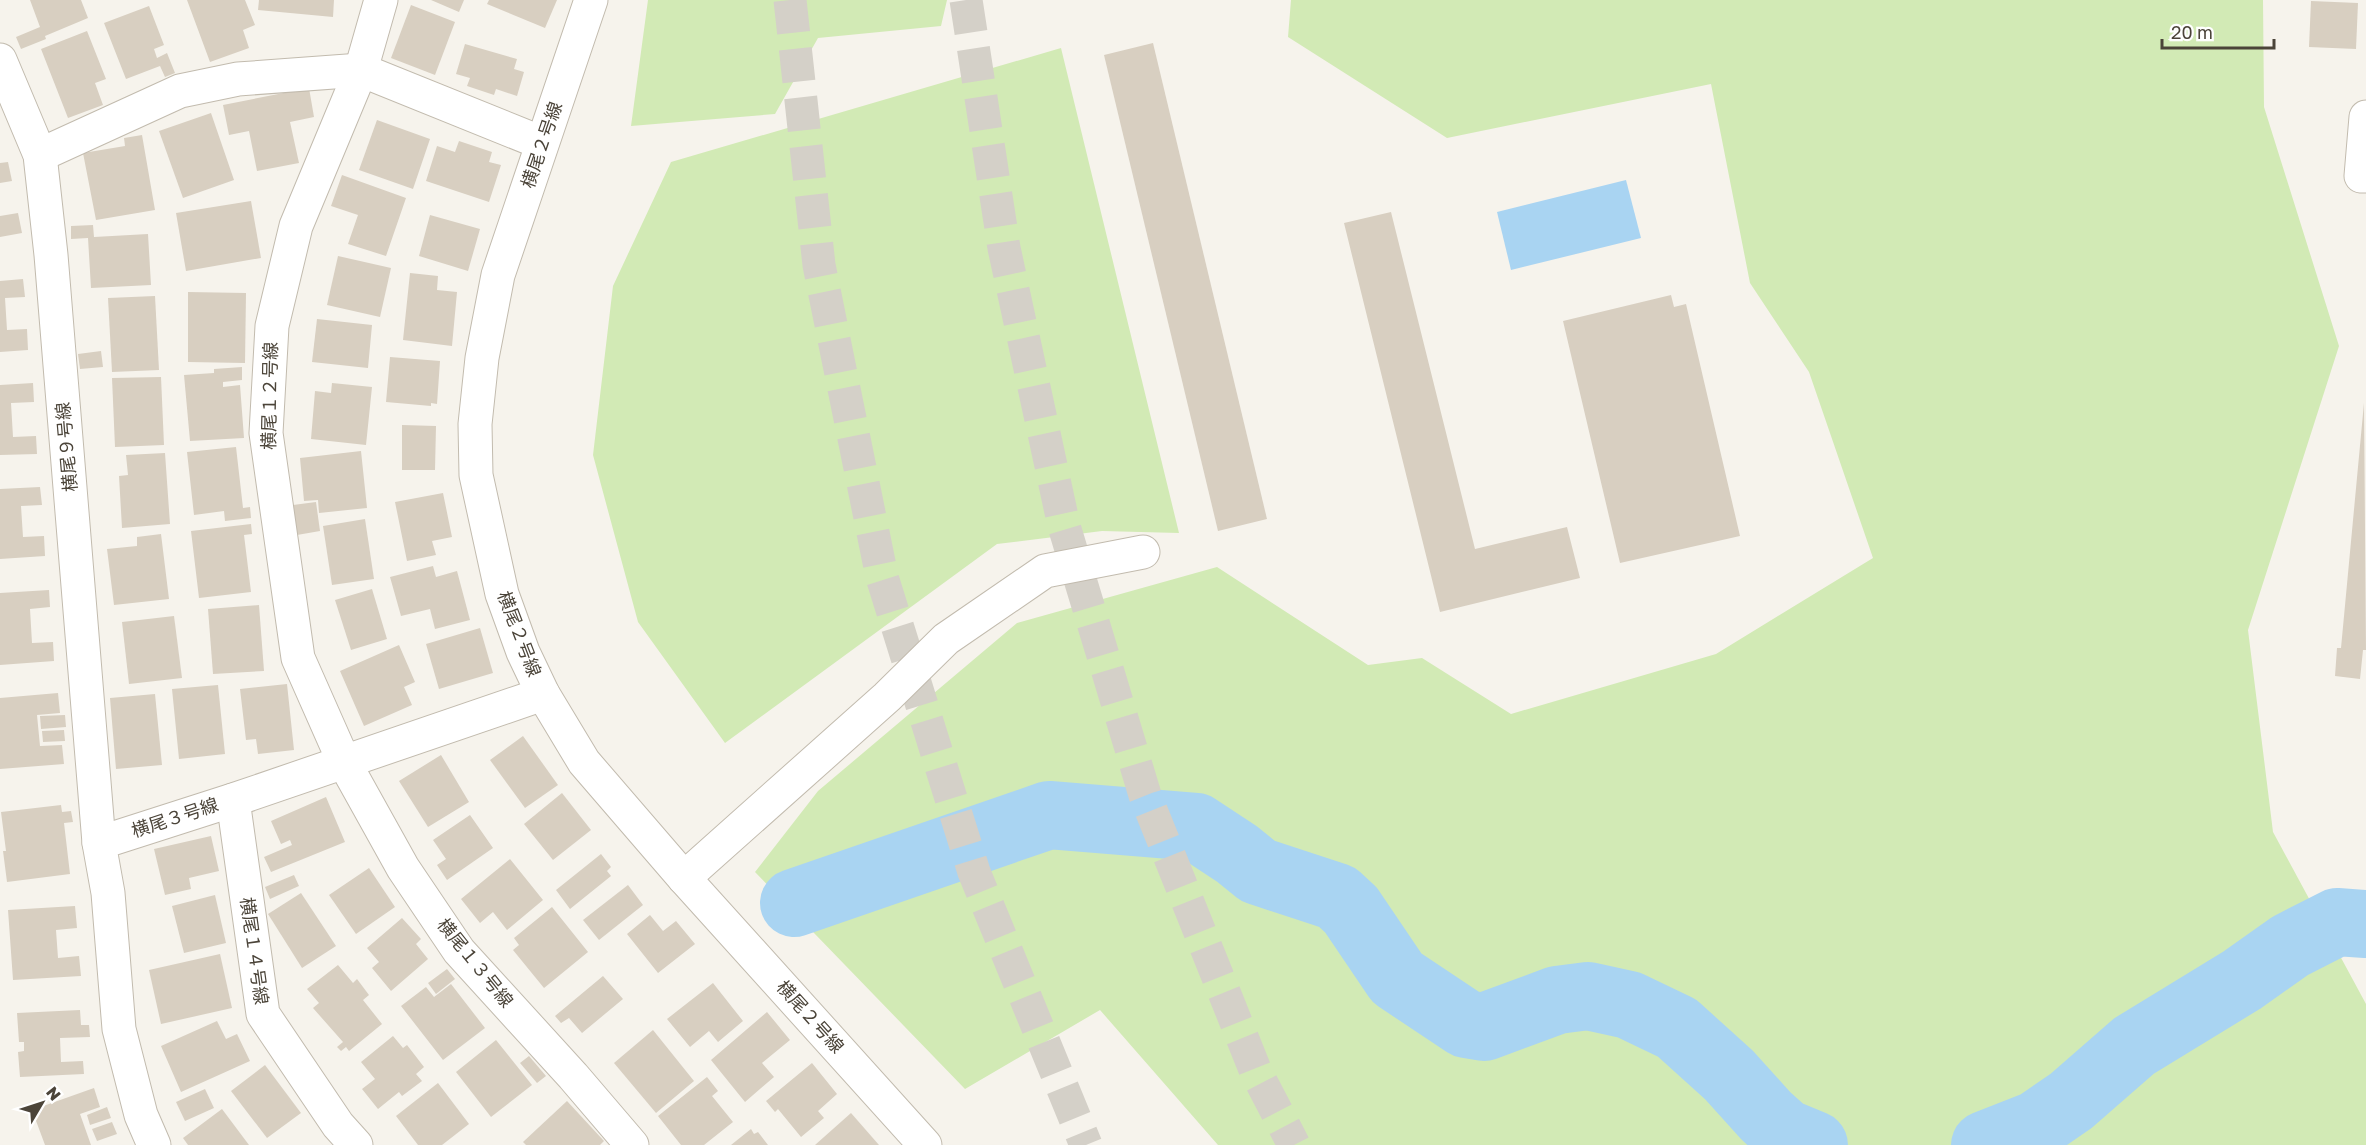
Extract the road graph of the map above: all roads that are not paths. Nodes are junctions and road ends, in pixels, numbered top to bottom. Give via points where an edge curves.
1 (381, 0) edge
2 (591, 0) edge
3 (0, 60) edge
4 (361, 70) junction
5 (2366, 117) edge
6 (542, 143) junction
7 (40, 155) junction
8 (2366, 176) edge
9 (1143, 552) dead end
10 (543, 694) junction
11 (344, 762) junction
12 (233, 800) junction
13 (99, 843) junction
14 (684, 878) junction
15 (154, 1145) edge
16 (356, 1145) edge
17 (632, 1145) edge
18 (925, 1145) edge

1 - 4 street
2 - 6 street, 横尾２号線
3 - 7 street, 横尾９号線
4 - 6 street
4 - 7 street via 238,79 180,91
4 - 11 street, 横尾１２号線 via 296,226 272,326 266,433 298,658
5 - 8 street via 2361,176
6 - 10 street, 横尾２号線 via 498,275 482,358 475,424 476,476 502,594
7 - 13 street, 横尾９号線
9 - 14 street via 1045,571 946,639 887,697
10 - 11 street, 横尾３号線
10 - 14 street, 横尾２号線 via 584,762
11 - 12 street, 横尾３号線
11 - 17 street, 横尾１３号線 via 403,868 459,951
12 - 13 street, 横尾３号線
12 - 16 street, 横尾１４号線 via 263,1014 338,1125
13 - 15 street via 108,893 119,1029 141,1115
14 - 18 street, 横尾２号線

